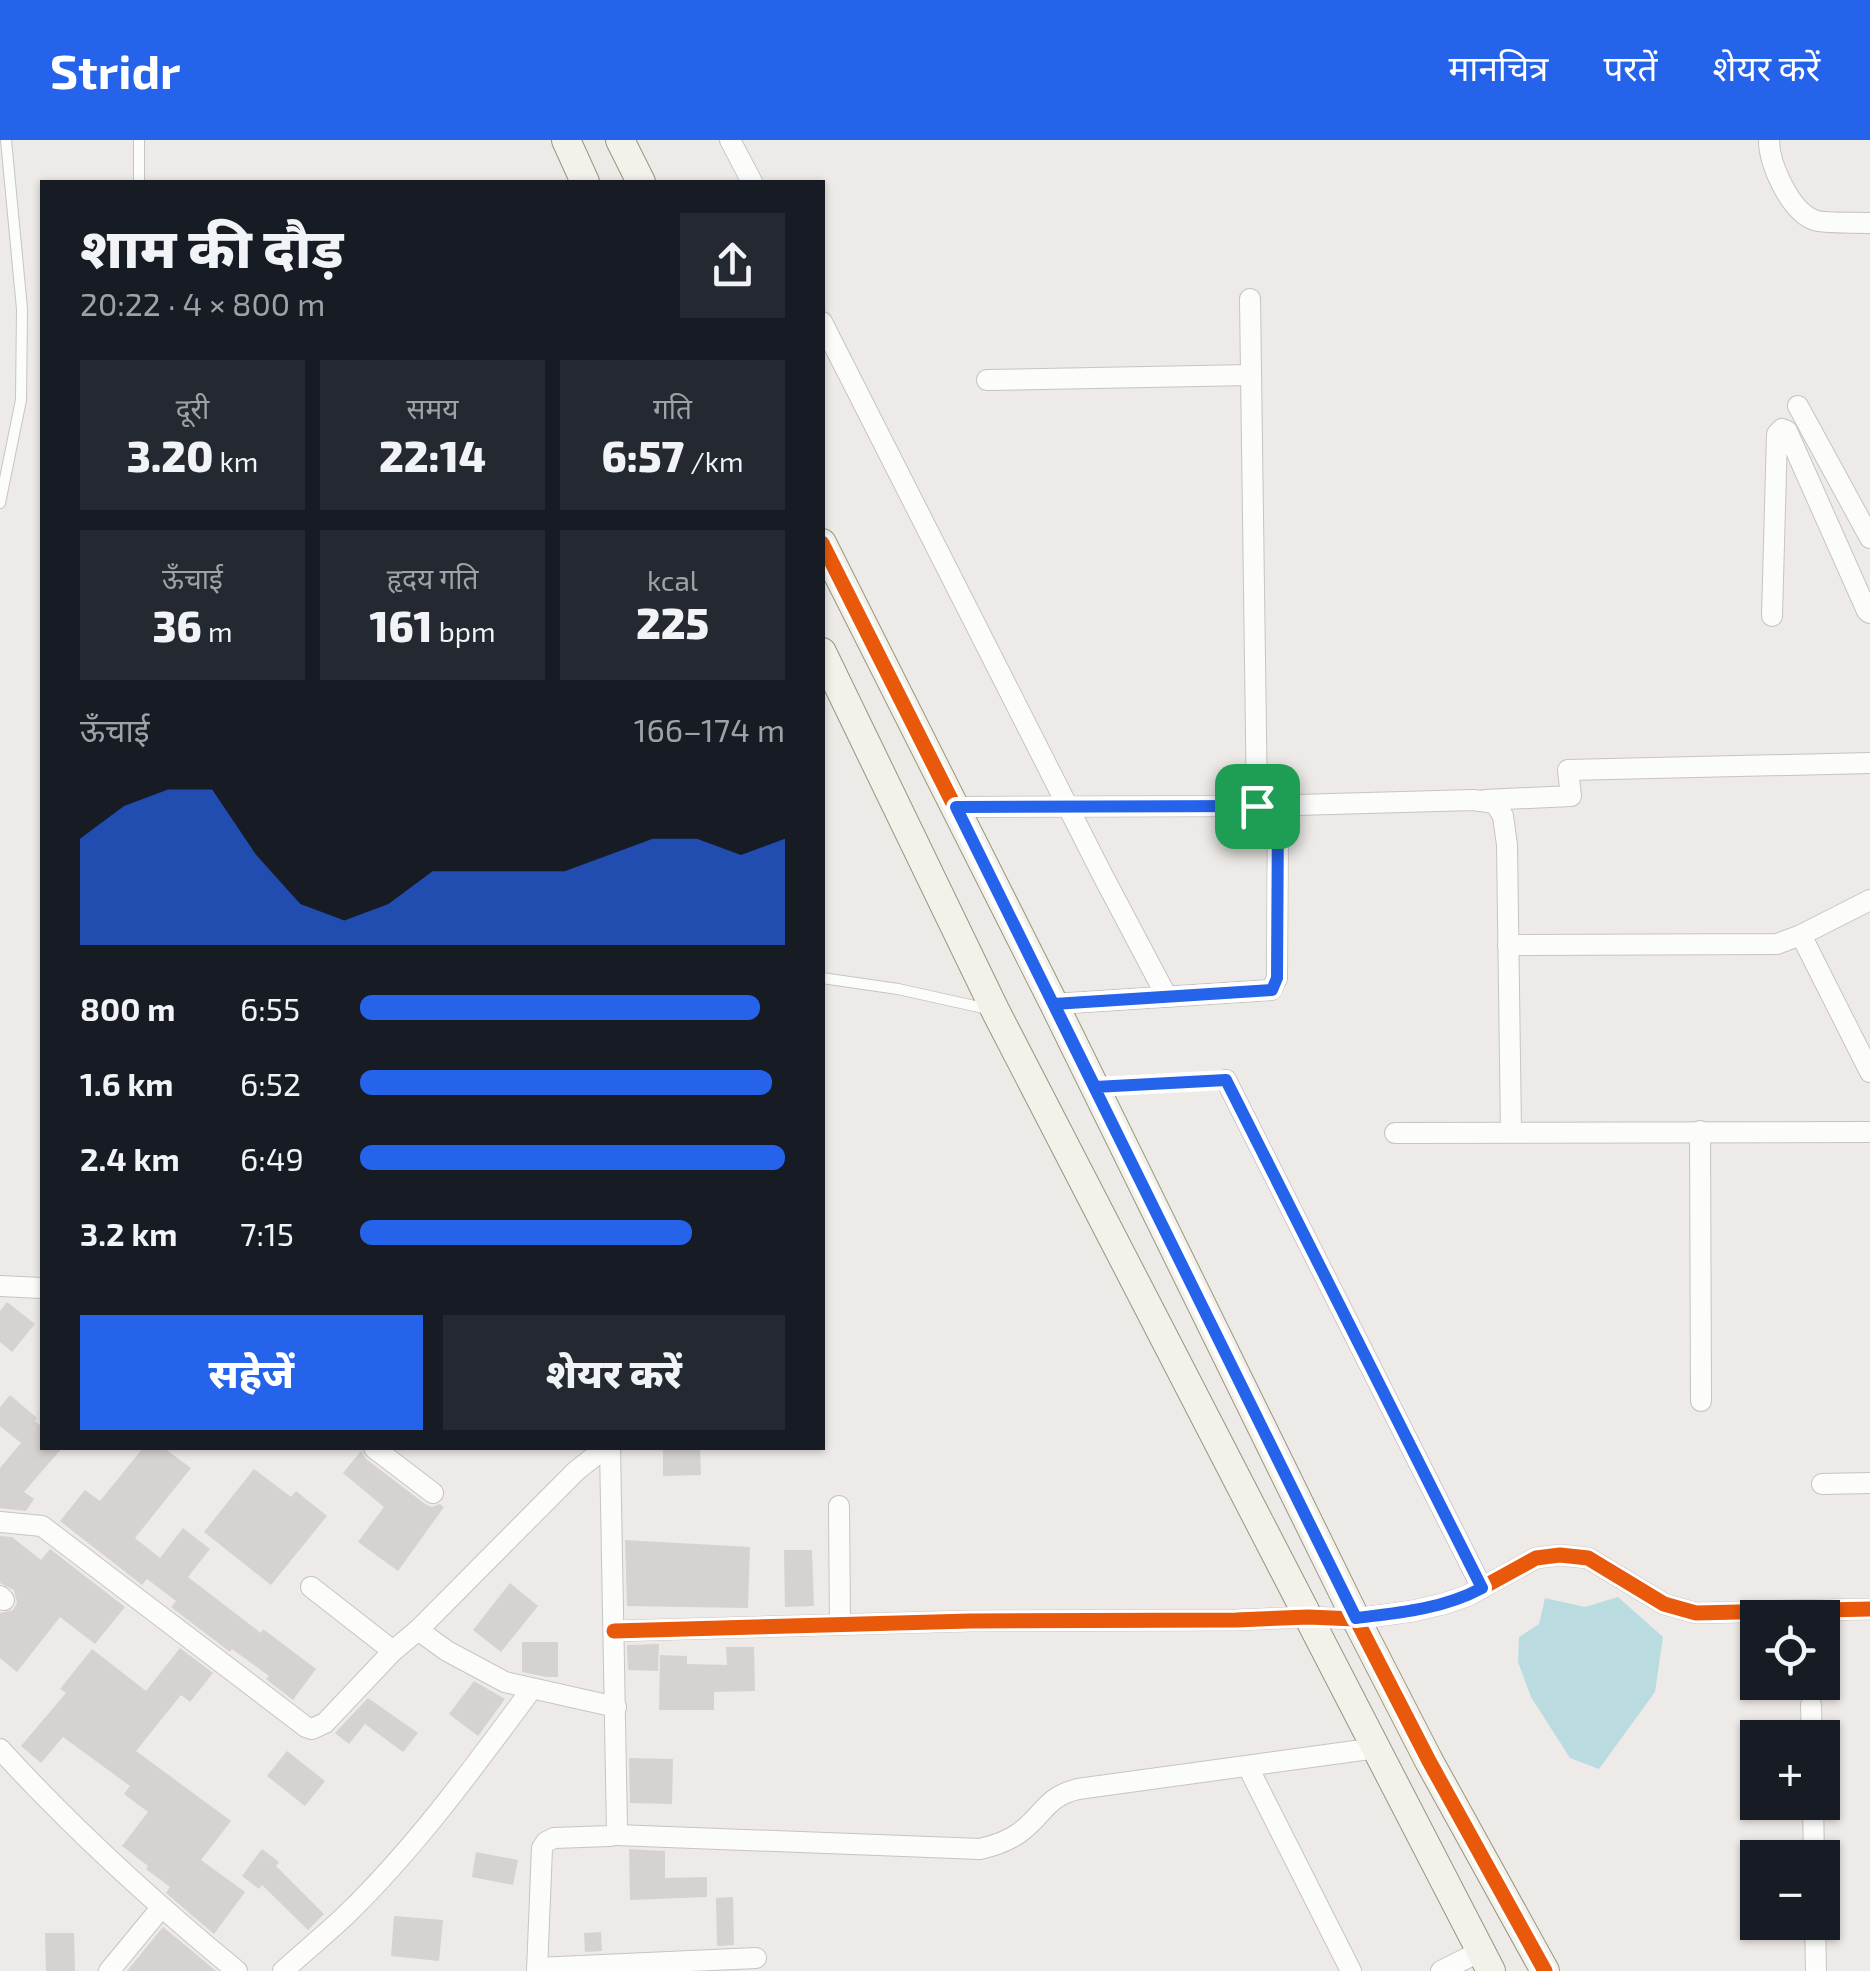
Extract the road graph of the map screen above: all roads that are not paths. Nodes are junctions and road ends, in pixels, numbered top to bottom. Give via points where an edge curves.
1 (6, 140) edge
2 (139, 140) edge
3 (566, 140) edge
4 (620, 140) edge
5 (730, 140) edge
6 (1769, 140) edge
7 (139, 180) edge
8 (585, 180) edge
9 (640, 180) edge
10 (751, 180) edge
11 (1870, 223) edge
12 (1250, 299) dead end
13 (825, 328) edge
14 (1251, 375) junction
15 (987, 380) dead end
16 (1798, 406) dead end
17 (0, 503) edge
18 (1870, 538) edge
19 (825, 549) edge
20 (1870, 612) edge
21 (1772, 616) dead end
22 (825, 658) edge
23 (1870, 762) edge
24 (1473, 800) junction
25 (1068, 806) junction
26 (1267, 806) junction
27 (956, 807) junction
28 (1870, 900) edge
29 (1800, 935) junction
30 (1508, 945) junction
31 (825, 978) edge
32 (1167, 997) junction
33 (1054, 1004) junction
34 (996, 1012) junction
35 (1870, 1072) edge
36 (1226, 1080) joint
37 (1095, 1087) junction
38 (1700, 1131) junction
39 (1511, 1132) junction
40 (1870, 1132) edge
41 (1395, 1134) dead end
42 (0, 1286) edge
43 (40, 1288) edge
44 (1701, 1401) dead end
45 (377, 1450) edge
46 (604, 1450) edge
47 (607, 1450) edge
48 (1870, 1483) edge
49 (1822, 1484) dead end
50 (432, 1493) dead end
51 (839, 1506) dead end
52 (0, 1522) edge
53 (310, 1587) dead end
54 (1482, 1588) junction
55 (1870, 1608) edge
56 (1308, 1617) junction
57 (1356, 1618) junction
58 (840, 1624) junction
59 (418, 1630) junction
60 (614, 1631) junction
61 (393, 1651) junction
62 (531, 1690) junction
63 (1812, 1706) dead end
64 (616, 1707) junction
65 (1812, 1720) edge
66 (1377, 1748) junction
67 (0, 1749) edge
68 (1248, 1767) junction
69 (616, 1835) junction
70 (161, 1908) junction
71 (1815, 1940) edge
72 (756, 1958) dead end
73 (1486, 1961) edge
74 (537, 1969) edge
75 (109, 1971) edge
76 (237, 1971) edge
77 (283, 1971) edge
78 (1351, 1971) edge
79 (1441, 1971) edge
80 (1546, 1971) edge
81 (1816, 1971) edge

1 - 17 lane via 22,309 21,400
2 - 7 lane
3 - 8 street
4 - 9 street
5 - 10 street
6 - 11 street via 1778,178 1798,208 1814,221
12 - 14 street
13 - 25 street
14 - 15 street
14 - 26 street
16 - 18 street
19 - 27 street
20 - 21 street via 1782,429
22 - 34 street
23 - 24 street via 1568,770 1572,796
24 - 26 street
24 - 30 street via 1494,803 1503,816
25 - 26 street
25 - 27 street
25 - 32 street
26 - 32 street via 1277,978 1272,990
27 - 33 street
28 - 29 street
29 - 30 street via 1778,944
29 - 35 street
30 - 39 street
31 - 34 lane
32 - 33 street
33 - 37 street
34 - 56 street
36 - 37 lane
36 - 54 street
37 - 57 street
38 - 39 street
38 - 40 street
38 - 44 street
39 - 41 street
42 - 43 street
45 - 50 street
46 - 59 street
47 - 60 street
48 - 49 street
51 - 58 street
52 - 61 street via 42,1526 312,1729
53 - 61 street
54 - 55 street via 1536,1558 1560,1556 1588,1558 1664,1604 1696,1613
54 - 57 street via 1444,1604
56 - 57 street
56 - 58 street
56 - 66 street
57 - 80 street
58 - 60 street
59 - 61 street
59 - 62 street via 474,1667
60 - 64 street
62 - 64 street
62 - 77 street via 392,1866
63 - 65 street
64 - 69 street
66 - 68 street
66 - 73 street
67 - 70 street
68 - 69 street via 1061,1794 1019,1833 980,1849
68 - 78 street
69 - 74 street via 546,1842
70 - 75 street
70 - 76 street
71 - 81 street
72 - 74 street
73 - 79 street

